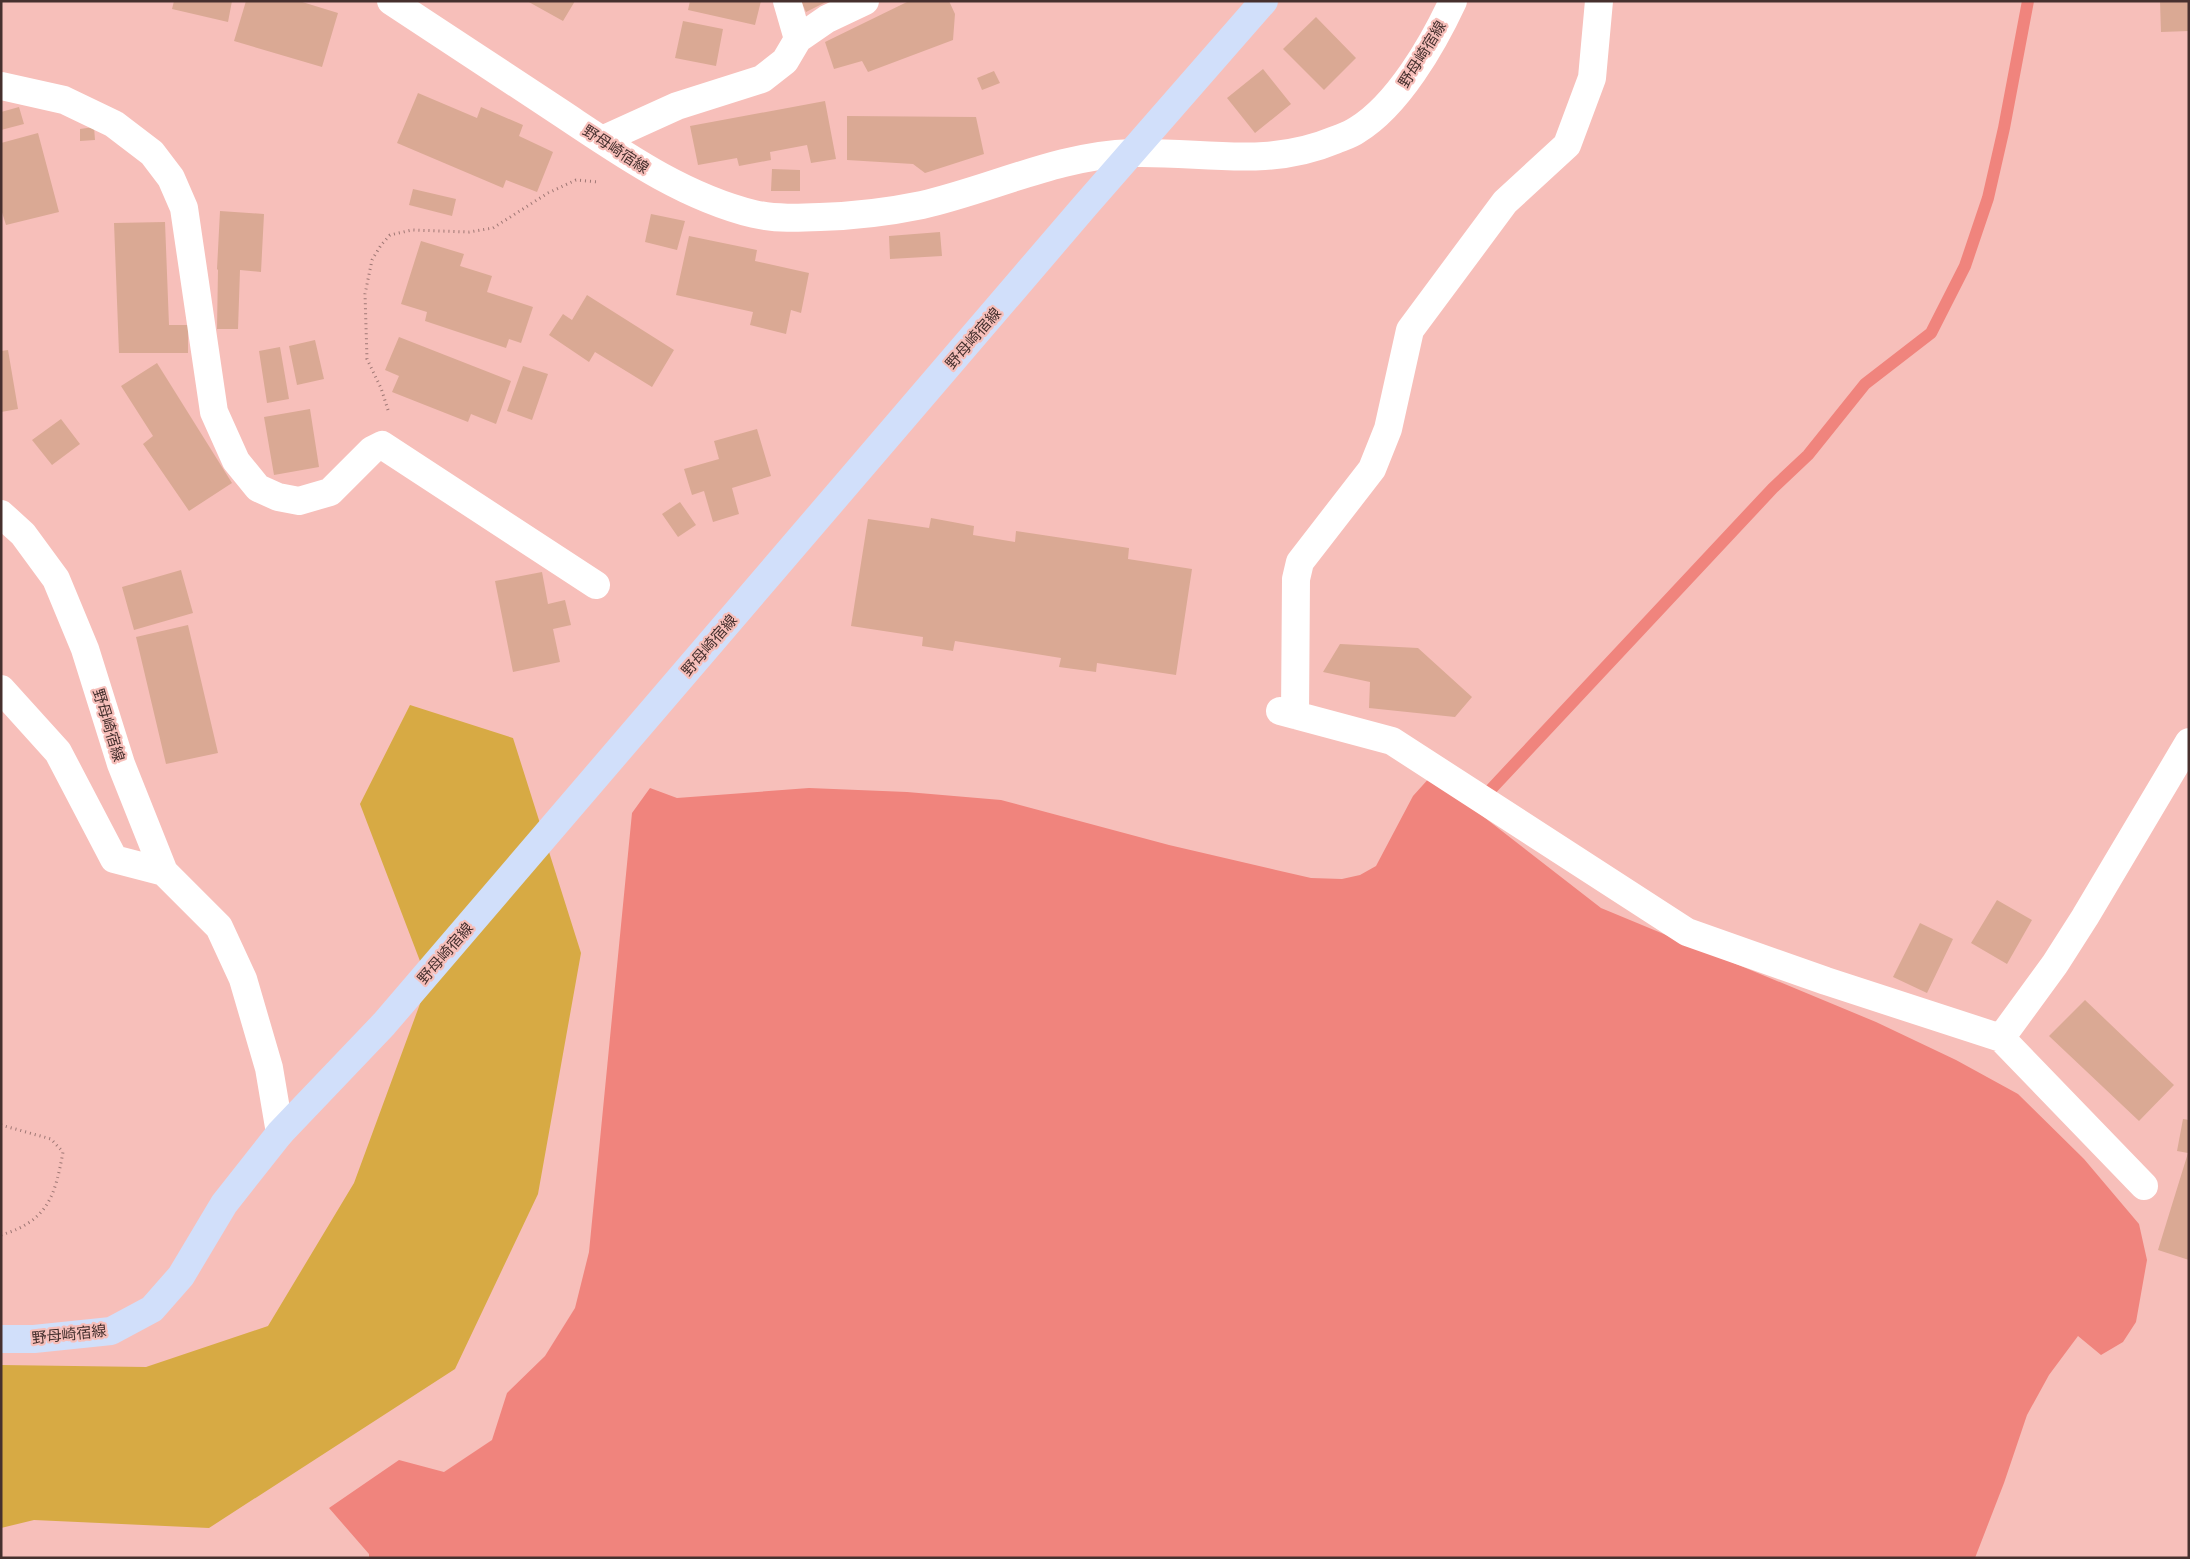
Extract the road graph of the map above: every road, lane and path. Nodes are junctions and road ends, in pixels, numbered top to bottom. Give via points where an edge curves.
1 (391, 1) edge
2 (787, 1) edge
3 (865, 1) edge
4 (1264, 1) edge
5 (1452, 1) edge
6 (1599, 1) edge
7 (798, 39) junction
8 (1, 86) edge
9 (602, 140) junction
10 (1132, 153) junction
11 (647, 169) junction
12 (382, 445) junction
13 (1, 514) edge
14 (596, 585) dead end
15 (1, 689) edge
16 (2189, 742) edge
17 (164, 872) junction
18 (2001, 1038) junction
19 (1, 1125) edge
20 (280, 1133) junction
21 (2144, 1186) dead end
22 (1, 1235) edge
23 (1, 1339) edge

1 - 9 street, 野母崎宿線
2 - 7 street
3 - 7 street
4 - 10 main road, 野母崎宿線
5 - 10 street, 野母崎宿線 via 1407,83 1379,113 1356,131 1319,147 1247,158
6 - 18 street via 1592,78 1567,145 1505,202 1410,330 1388,428 1372,469 1300,562 1288,713 1392,741 1687,932
7 - 9 street via 785,62 762,79 677,106
8 - 12 street via 64,100 114,124 152,153 171,178 184,208 214,412 236,461 258,488 298,501 330,492 372,450
9 - 11 street, 野母崎宿線
10 - 11 street, 野母崎宿線 via 1086,157 923,204 859,216 794,218 758,214 711,200
10 - 20 main road, 野母崎宿線 via 384,1024
11 - 12 path via 630,185 576,180 548,193 493,228 469,232 412,230 390,234 372,260 364,294 367,359 391,419
12 - 14 street
13 - 17 street, 野母崎宿線 via 23,534 56,579 85,648 121,764
15 - 17 street via 58,752 114,859
16 - 18 street via 2085,917
17 - 20 street, 野母崎宿線 via 219,927 243,979 269,1068
18 - 21 street
19 - 22 path via 51,1139 63,1152 52,1196 38,1218 18,1230
20 - 23 main road, 野母崎宿線 via 224,1204 181,1276 152,1309 111,1331

